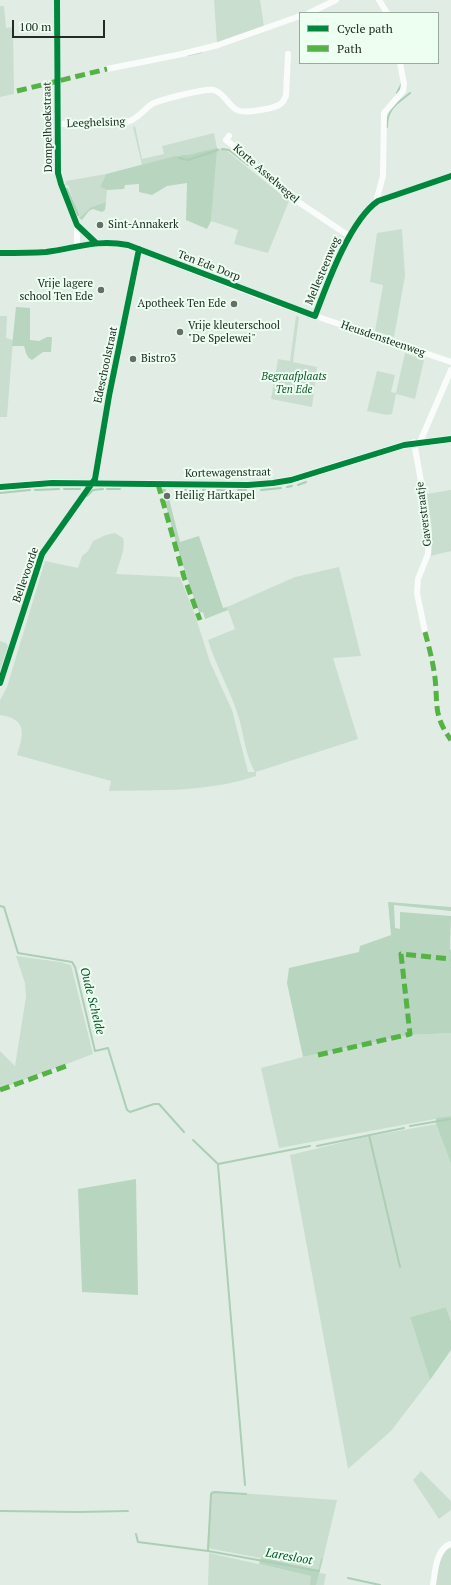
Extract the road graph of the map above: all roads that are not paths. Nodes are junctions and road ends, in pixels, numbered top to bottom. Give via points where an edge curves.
1 (57, 0) edge
2 (336, 0) edge
3 (380, 0) edge
4 (312, 12) edge
5 (386, 12) edge
6 (299, 16) edge
7 (288, 54) dead end
8 (400, 64) edge
9 (108, 69) dead end
10 (58, 124) junction
11 (228, 136) dead end
12 (451, 176) edge
13 (378, 201) junction
14 (77, 225) junction
15 (349, 236) junction
16 (95, 242) junction
17 (76, 246) junction
18 (139, 249) junction
19 (0, 253) edge
20 (315, 316) junction
21 (451, 362) edge
22 (451, 370) edge
23 (451, 439) edge
24 (417, 442) junction
25 (91, 483) junction
26 (0, 487) edge
27 (425, 632) dead end
28 (0, 683) edge
29 (451, 1544) edge
30 (433, 1585) edge

1 - 10 street, Dompelhoekstraat
2 - 4 street
3 - 5 street
6 - 9 street via 205,48
7 - 10 street, Leeghelsing via 286,96 284,102 278,105 247,112 238,110 222,94 213,90 161,100 133,121
8 - 13 street via 403,91 384,113 383,176
10 - 14 street, Dompelhoekstraat via 58,173
11 - 15 street, Korte Asselwegel via 226,140 251,159 259,170 285,193
12 - 13 street, Mellesteenweg
13 - 15 street, Mellesteenweg
14 - 16 street, Dompelhoekstraat
14 - 17 street, Dompelhoekstraat
15 - 20 street, Mellesteenweg
16 - 17 street, Ten Ede Dorp
16 - 18 street, Ten Ede Dorp via 115,242
17 - 19 street, Ten Ede Dorp via 45,252
18 - 20 street, Ten Ede Dorp
18 - 25 street, Edeschoolstraat via 95,479
20 - 21 street, Heusdensteenweg
22 - 24 street
23 - 24 street, Kortewagenstraat
24 - 25 street, Kortewagenstraat via 300,478 273,483
24 - 27 street, Gaverstraatje via 429,539 428,554 417,586
25 - 26 street, Kortewagenstraat
25 - 28 street, Bellevoorde via 42,554
29 - 30 street via 441,1550

